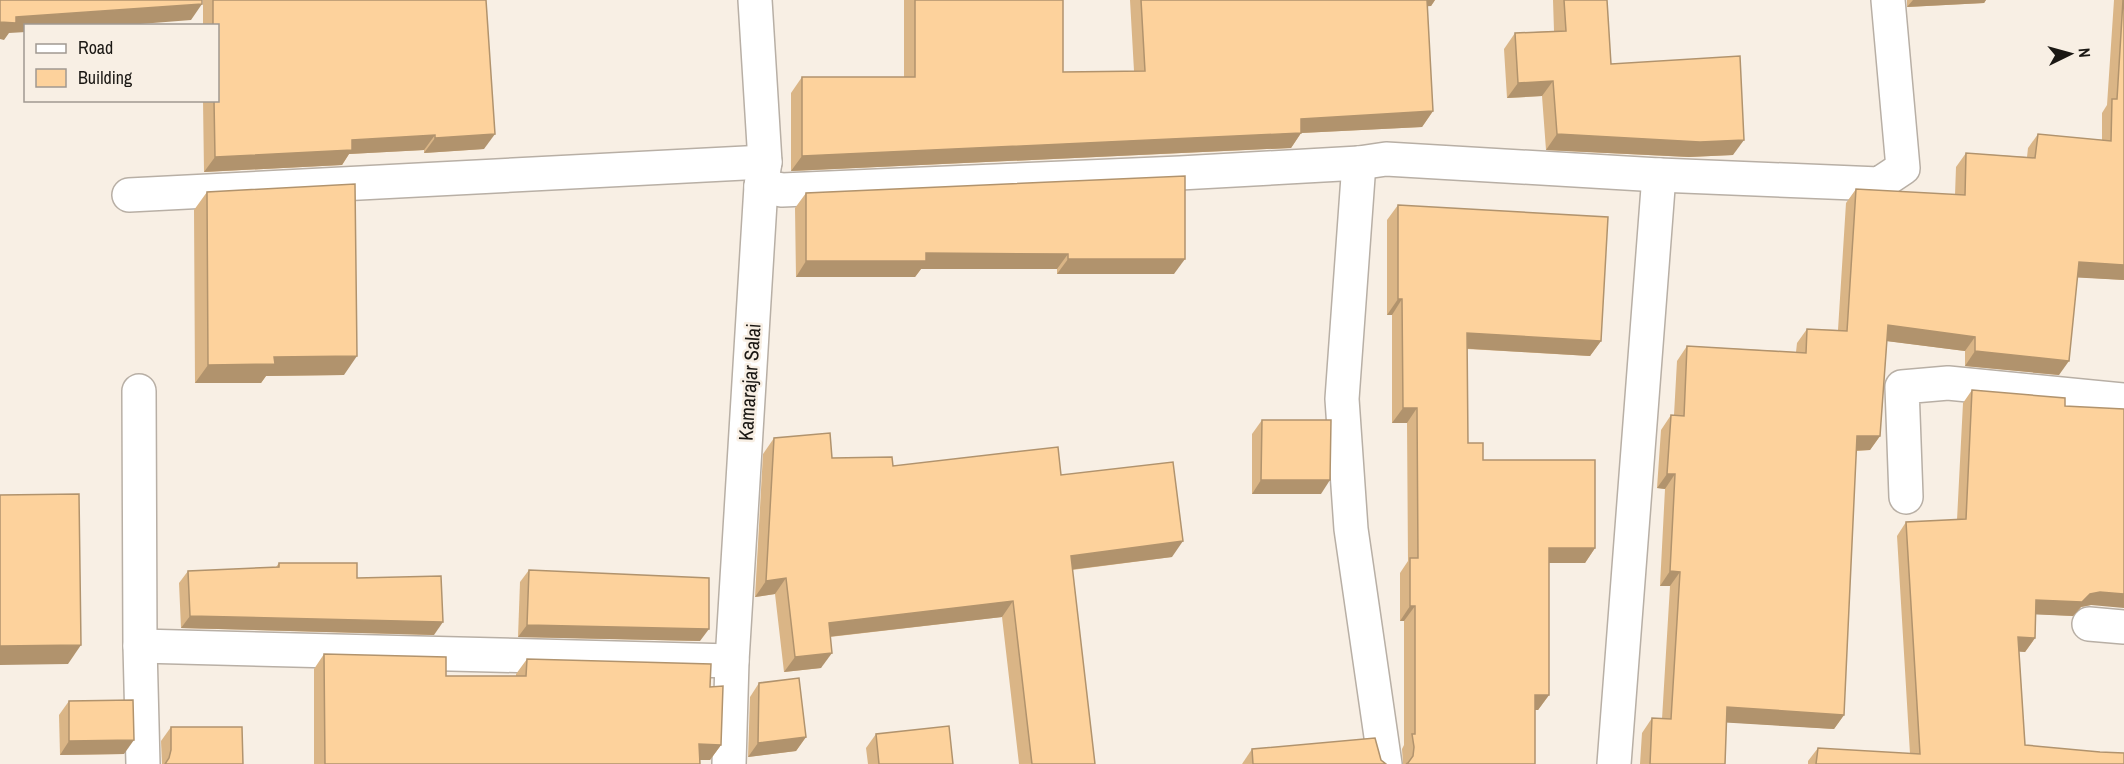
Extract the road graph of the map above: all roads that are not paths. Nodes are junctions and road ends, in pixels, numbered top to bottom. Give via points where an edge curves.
1 (755, 0) edge
2 (1888, 0) edge
3 (1359, 163) junction
4 (763, 174) junction
5 (1659, 175) junction
6 (129, 195) dead end
7 (140, 391) dead end
8 (2124, 400) edge
9 (1906, 497) dead end
10 (2089, 624) dead end
11 (2124, 627) edge
12 (140, 646) junction
13 (732, 662) junction
14 (144, 764) edge
15 (729, 764) edge
16 (1385, 764) edge
17 (1614, 764) edge

1 - 4 street, Kamarajar Salai
2 - 5 street via 1903,168 1880,184
3 - 4 street via 782,190
3 - 5 street via 1386,159
3 - 16 street via 1342,399 1351,529
4 - 6 street
4 - 13 street, Kamarajar Salai
5 - 17 street
7 - 12 street
8 - 9 street via 1948,383 1902,387
10 - 11 street
12 - 13 street
12 - 14 street
13 - 15 street, Kamarajar Salai

